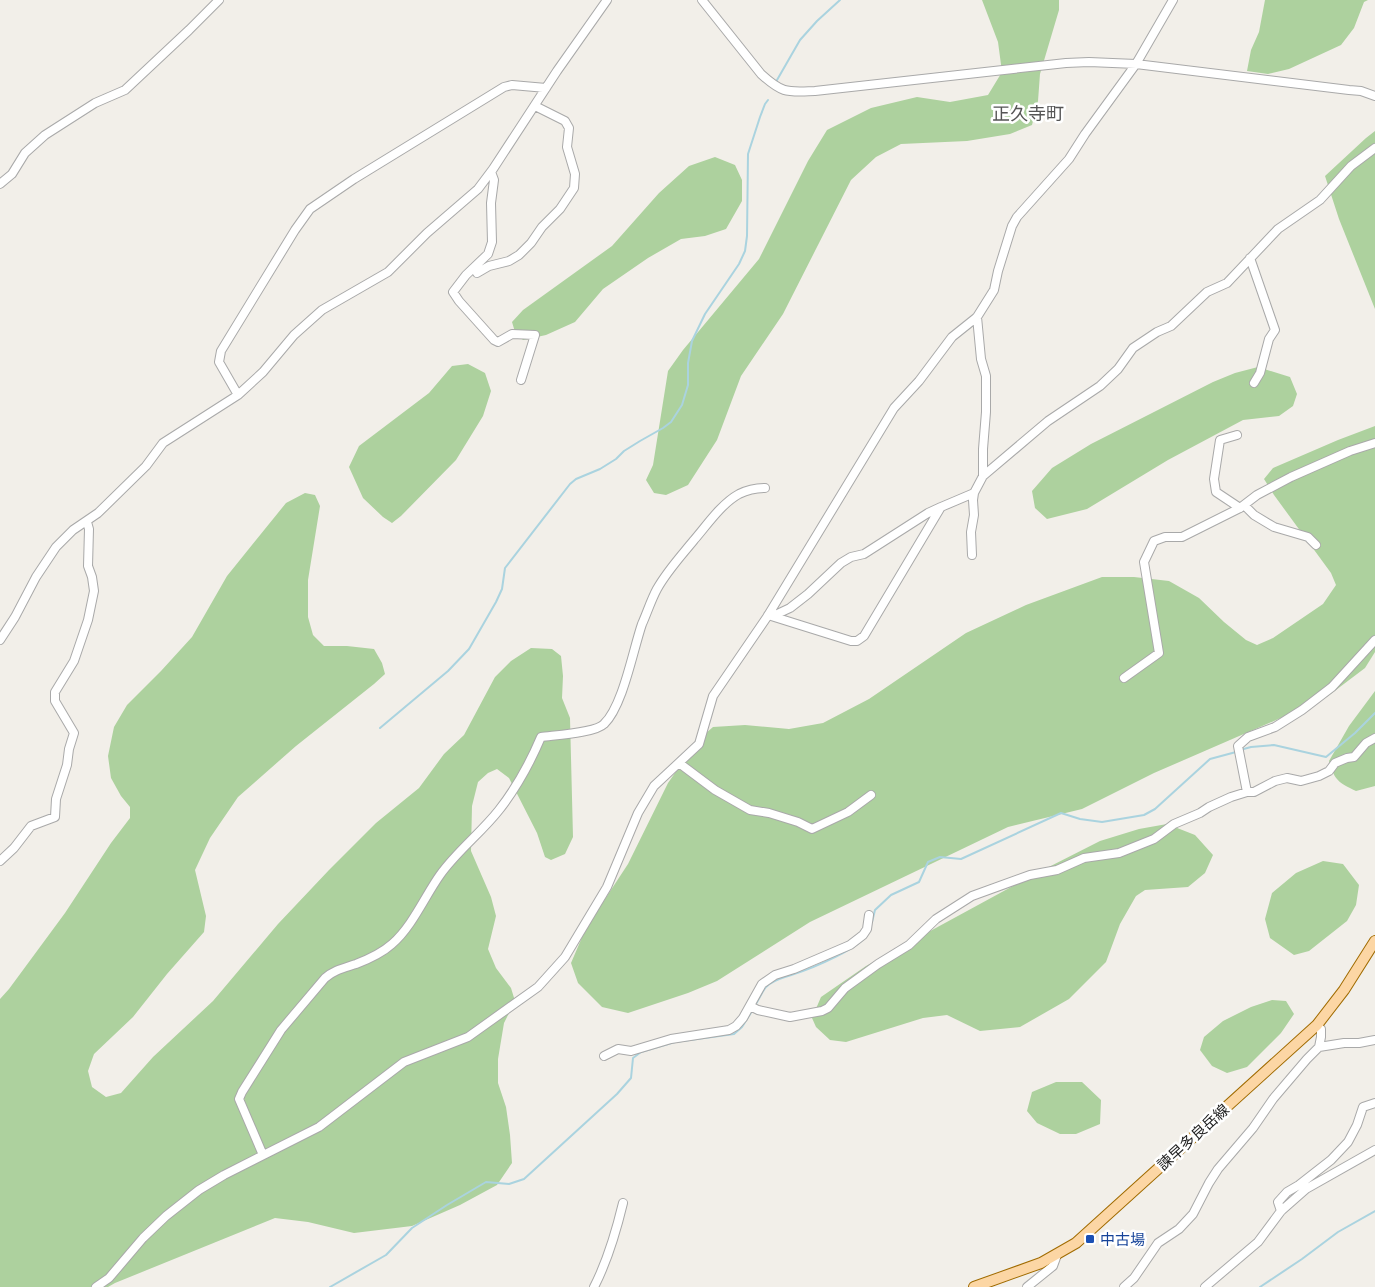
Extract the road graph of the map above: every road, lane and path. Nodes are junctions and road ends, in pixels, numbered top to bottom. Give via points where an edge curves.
1 (219, 0) edge
2 (607, 0) edge
3 (702, 0) edge
4 (1172, 0) edge
5 (1136, 64) junction
6 (546, 88) junction
7 (1375, 96) edge
8 (535, 106) junction
9 (1375, 148) edge
10 (491, 172) junction
11 (0, 184) edge
12 (1250, 258) junction
13 (477, 273) junction
14 (482, 281) dead end
15 (460, 282) junction
16 (977, 317) junction
17 (521, 380) dead end
18 (1254, 383) dead end
19 (238, 395) junction
20 (1237, 435) dead end
21 (1375, 443) edge
22 (983, 476) junction
23 (765, 488) dead end
24 (974, 493) junction
25 (941, 506) junction
26 (1242, 506) junction
27 (87, 522) junction
28 (1316, 545) dead end
29 (972, 555) dead end
30 (770, 616) junction
31 (0, 640) edge
32 (1375, 640) edge
33 (1124, 678) dead end
34 (1375, 738) edge
35 (679, 763) junction
36 (1247, 792) junction
37 (871, 795) dead end
38 (0, 861) edge
39 (869, 915) dead end
40 (1375, 941) edge
41 (750, 1006) junction
42 (1317, 1025) junction
43 (1375, 1040) edge
44 (1319, 1047) junction
45 (604, 1056) dead end
46 (1375, 1103) edge
47 (1375, 1150) edge
48 (264, 1155) junction
49 (623, 1203) dead end
50 (1281, 1211) junction
51 (1057, 1255) junction
52 (96, 1287) edge
53 (594, 1287) edge
54 (974, 1287) edge
55 (1027, 1287) edge
56 (1124, 1287) edge
57 (1205, 1287) edge

1 - 11 street via 124,90 96,103 45,135 25,153 12,174
2 - 6 street
3 - 5 street via 761,74 782,90 790,92 1066,63
4 - 5 street
5 - 7 street
5 - 16 street via 1070,159 1012,226 994,290
6 - 8 street
6 - 19 street via 504,87 310,209 221,350 218,362
8 - 10 street
8 - 13 street via 565,121 569,128 567,148 575,174 574,188 560,209 519,255
9 - 12 street via 1351,166 1320,200 1278,229
10 - 15 street via 494,180 492,242 488,254
10 - 19 street via 478,189 388,272 322,310
12 - 18 street via 1275,330
12 - 22 street via 1227,283 1207,292 1171,326 1133,348 1100,386 1048,421
13 - 14 street
13 - 15 street
15 - 17 street via 453,292 494,340 498,342 512,334 535,335
16 - 22 street via 986,376
16 - 30 street via 952,337 894,408
19 - 27 street via 163,443 146,466
20 - 26 street via 1220,440 1214,479 1216,492
21 - 26 street via 1290,476
22 - 24 street
23 - 48 street via 755,488 739,495 723,508 671,568 642,624 620,696 604,724 596,729 541,737 517,786 441,874 394,943 382,952 324,978 281,1030 239,1099
24 - 25 street
24 - 29 street via 970,532
25 - 30 street via 864,554 841,563 790,608
25 - 30 street via 858,641
26 - 28 street via 1274,527 1308,537
26 - 33 street via 1182,537 1154,541 1144,562 1159,653
27 - 31 street via 73,530 56,547
27 - 38 street via 88,566 94,592 74,661 55,692 55,701 74,733 56,799 55,817 32,826
30 - 35 street via 713,696 698,744
32 - 36 street via 1332,687 1275,727 1248,737 1238,746
34 - 36 street via 1354,757 1335,763 1319,776 1301,781 1281,779
35 - 37 street via 715,790 750,810 769,813 812,829 848,812
35 - 48 street via 654,786 638,813 607,887 565,957 538,987 468,1037 404,1062 319,1127
36 - 41 street via 1174,824 1154,840 1119,853 1084,858 972,896 936,919 909,945 845,988 822,1011 790,1017
39 - 41 street via 867,929 850,945 775,975 762,984
40 - 42 main road, 諫早多良岳線
41 - 45 street via 740,1022 729,1030 671,1039 631,1051 618,1049
42 - 44 street via 1321,1029
42 - 51 main road, 諫早多良岳線 via 1076,1243
43 - 44 street
44 - 56 street via 1273,1099 1218,1170 1193,1214 1179,1230 1158,1243
46 - 50 street via 1363,1107 1348,1142 1331,1160 1278,1202
47 - 50 street via 1306,1188
48 - 52 street via 199,1190 143,1238 110,1278
49 - 53 street via 615,1236
50 - 57 street via 1258,1242
51 - 54 main road, 諫早多良岳線
51 - 55 street via 1052,1266

